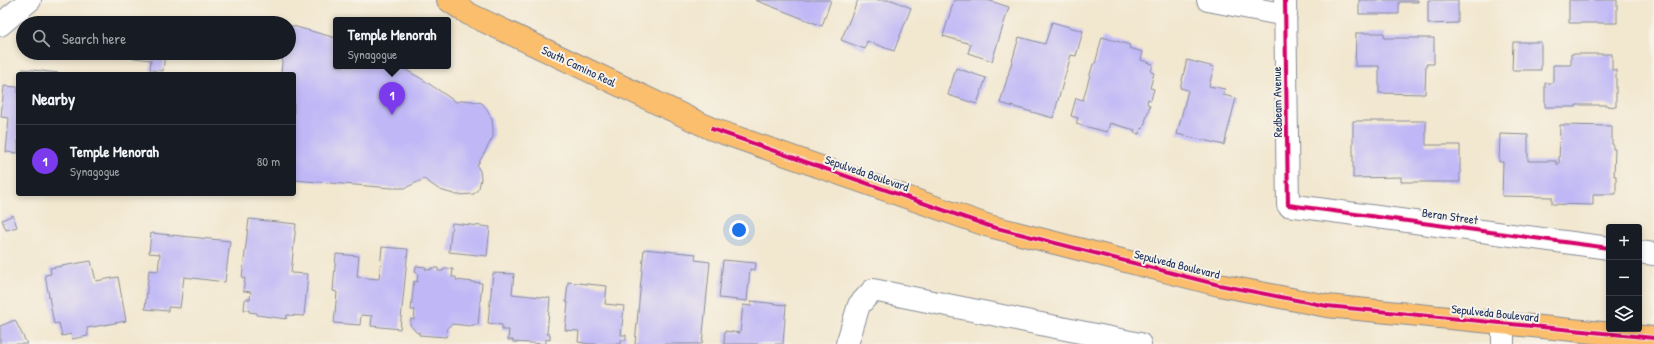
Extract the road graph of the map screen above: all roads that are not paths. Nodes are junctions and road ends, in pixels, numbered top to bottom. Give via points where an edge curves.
1 (30, 0) edge
2 (448, 0) edge
3 (1208, 0) edge
4 (1286, 8) edge
5 (0, 25) edge
6 (712, 129) joint
7 (1288, 205) joint
8 (1606, 248) edge
9 (1642, 252) edge
10 (1654, 254) edge
11 (1503, 334) edge
12 (1654, 338) edge
13 (847, 344) edge
14 (1140, 344) edge

1 - 5 street
2 - 6 main road, South Camino Real via 469,14
3 - 4 street
4 - 7 street, Redbeam Avenue
6 - 11 main road, Sepulveda Boulevard via 989,226 1219,285 1327,306
7 - 8 street, Beran Street
9 - 10 street
11 - 12 main road, Sepulveda Boulevard
13 - 14 street via 859,305 873,290

